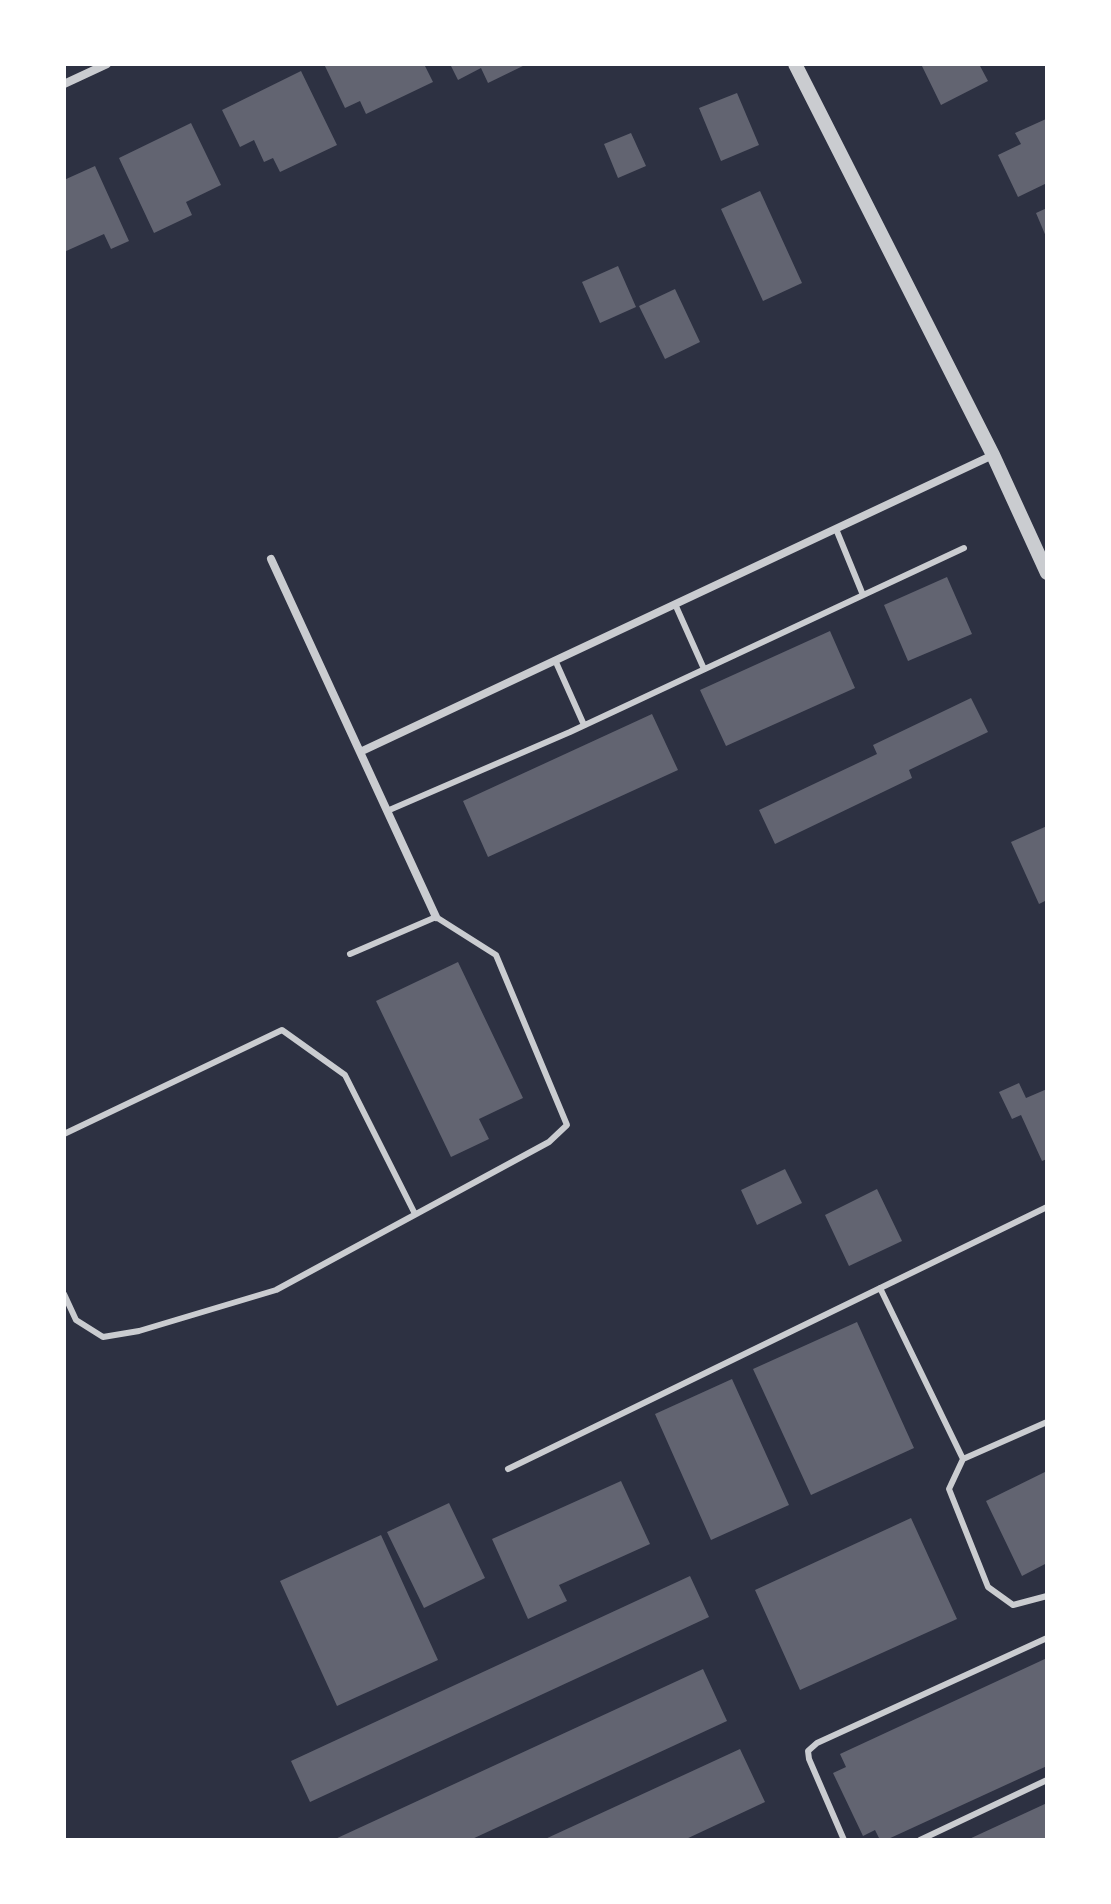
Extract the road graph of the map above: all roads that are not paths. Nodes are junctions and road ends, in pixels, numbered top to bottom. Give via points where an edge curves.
1 (107, 64) edge
2 (795, 64) edge
3 (64, 84) edge
4 (993, 455) junction
5 (836, 529) junction
6 (964, 548) dead end
7 (271, 559) dead end
8 (1047, 573) edge
9 (863, 595) junction
10 (675, 604) junction
11 (555, 660) junction
12 (704, 669) junction
13 (584, 725) junction
14 (360, 752) junction
15 (387, 811) junction
16 (436, 917) junction
17 (350, 954) dead end
18 (64, 1134) edge
19 (1047, 1207) edge
20 (415, 1214) junction
21 (880, 1288) junction
22 (64, 1294) edge
23 (1047, 1422) edge
24 (963, 1459) junction
25 (508, 1469) dead end
26 (1047, 1596) edge
27 (1047, 1638) edge
28 (1047, 1780) edge
29 (844, 1840) edge
30 (920, 1840) edge

1 - 3 street
2 - 4 street
4 - 5 street
4 - 8 street
5 - 9 lane
5 - 10 street
6 - 9 lane
7 - 14 street
9 - 12 lane
10 - 11 street
10 - 12 lane
11 - 13 lane
11 - 14 street
12 - 13 lane
13 - 15 lane
14 - 15 street
15 - 16 street
16 - 17 lane
16 - 20 lane via 496,955 567,1125 549,1142
18 - 20 lane via 282,1030 345,1075
19 - 21 lane
20 - 22 lane via 276,1290 139,1331 103,1337 76,1320
21 - 24 lane
21 - 25 lane
23 - 24 lane
24 - 26 lane via 949,1489 988,1587 1013,1605
27 - 29 lane via 808,1751
28 - 30 lane

